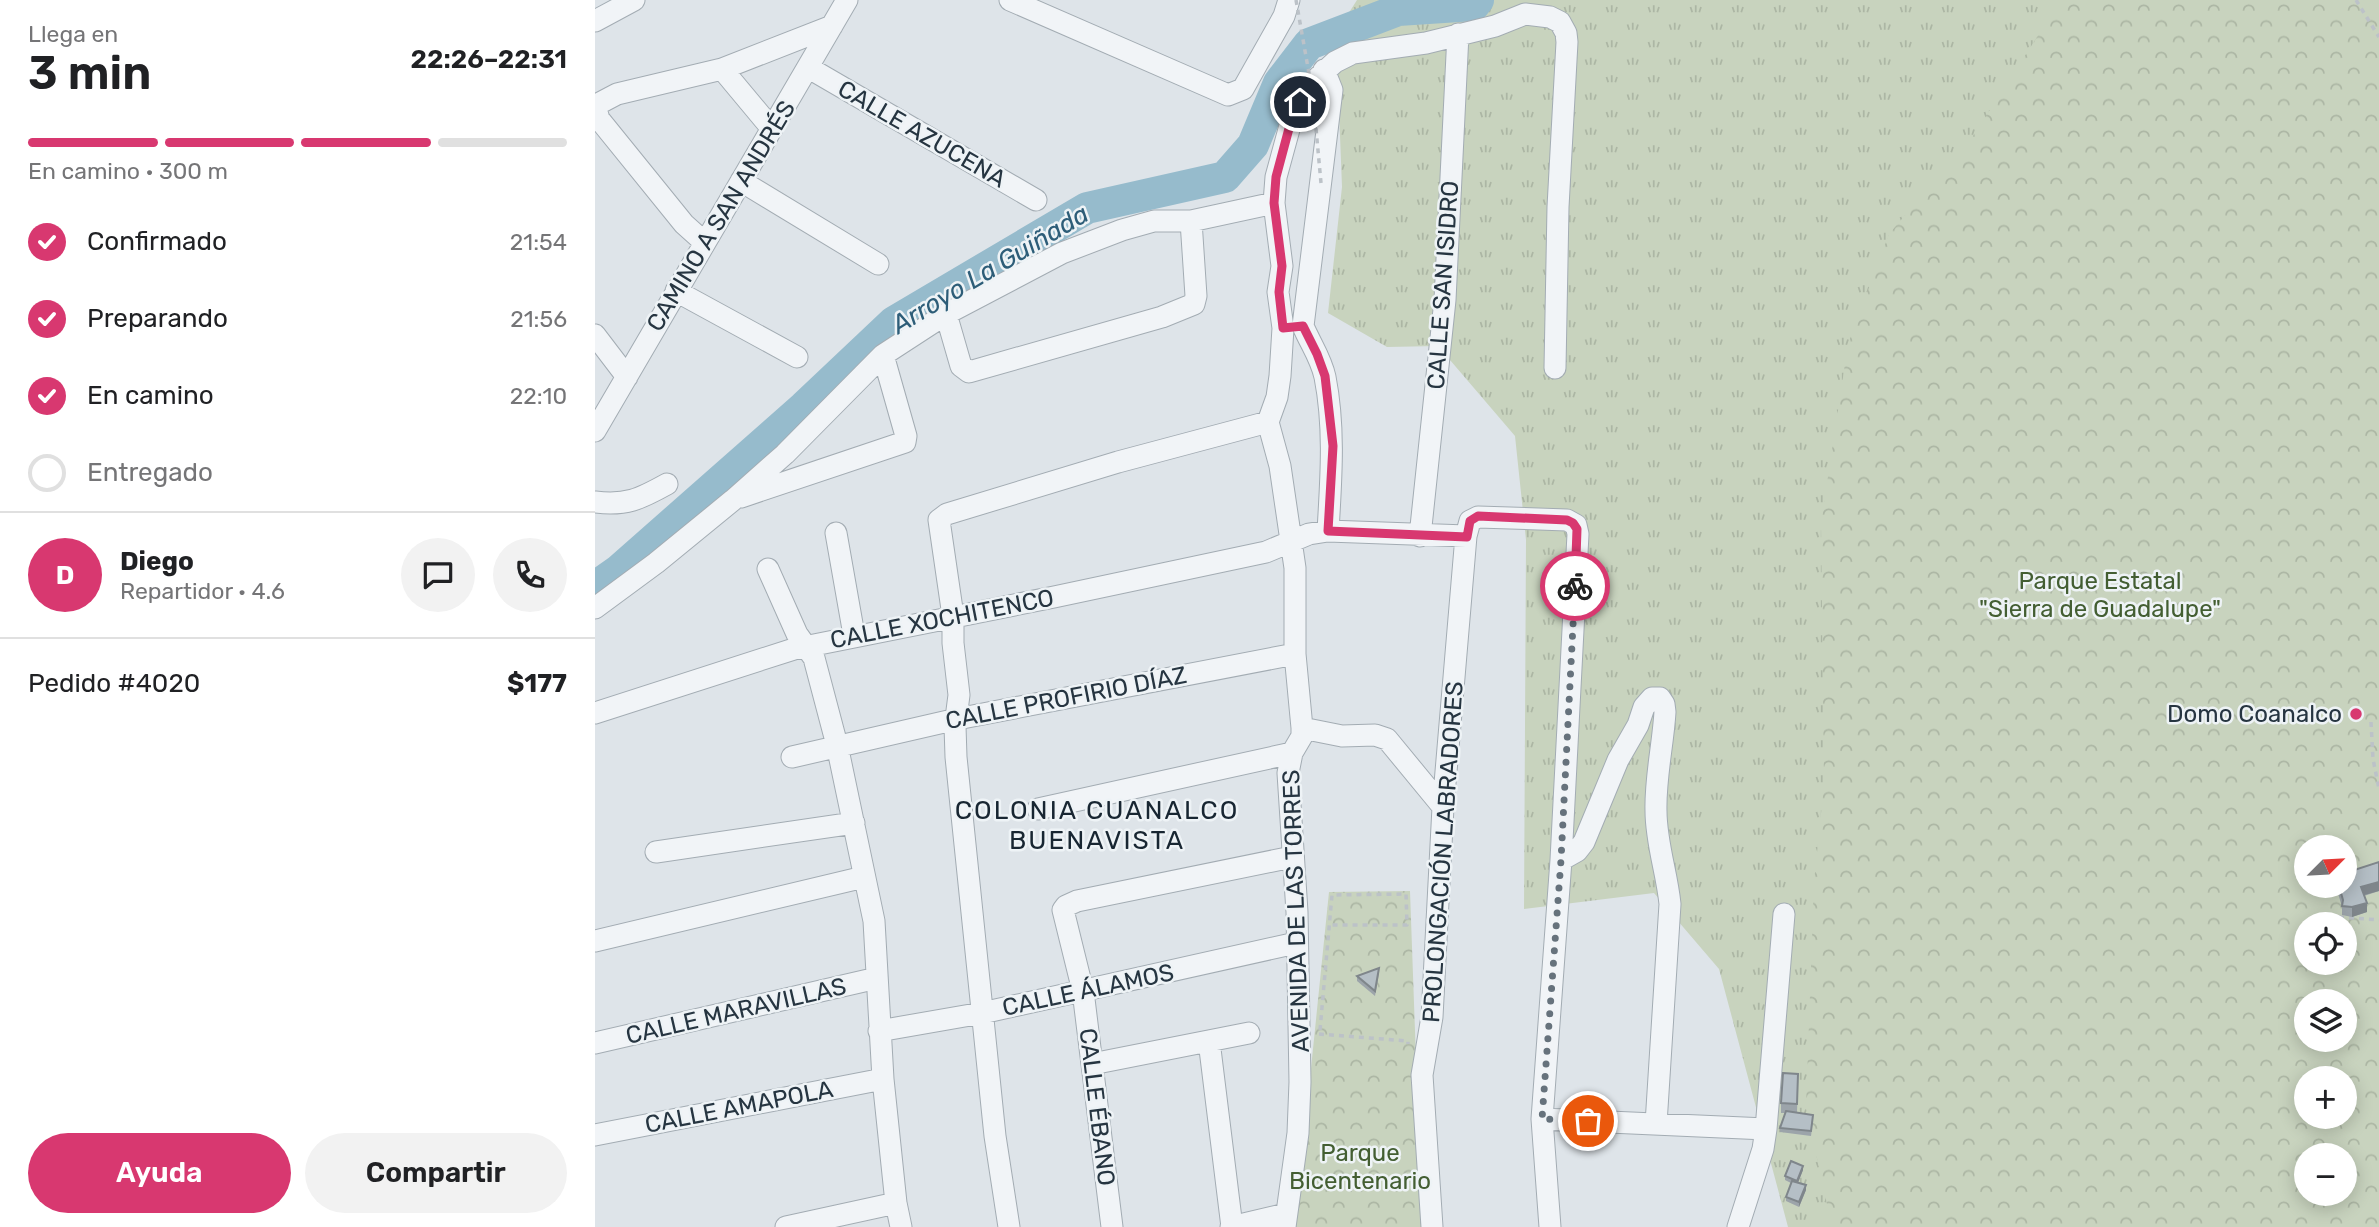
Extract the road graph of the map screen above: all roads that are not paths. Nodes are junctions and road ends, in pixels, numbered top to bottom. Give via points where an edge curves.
1 (634, 0) edge
2 (847, 0) edge
3 (1010, 0) edge
4 (1290, 0) edge
5 (1529, 7) edge
6 (595, 21) edge
7 (832, 26) junction
8 (1458, 34) junction
9 (809, 68) junction
10 (722, 69) junction
11 (1324, 70) junction
12 (772, 129) junction
13 (741, 181) junction
14 (1036, 200) dead end
15 (1274, 203) junction
16 (1191, 221) junction
17 (704, 243) junction
18 (878, 264) dead end
19 (676, 291) junction
20 (946, 314) junction
21 (1293, 327) junction
22 (595, 335) edge
23 (883, 355) junction
24 (797, 357) dead end
25 (1555, 368) dead end
26 (627, 377) junction
27 (1268, 422) junction
28 (595, 430) edge
29 (667, 484) dead end
30 (733, 500) junction
31 (595, 502) edge
32 (1470, 528) junction
33 (1328, 531) junction
34 (836, 533) dead end
35 (1420, 536) junction
36 (1292, 540) junction
37 (768, 569) dead end
38 (595, 608) edge
39 (953, 616) junction
40 (855, 635) junction
41 (806, 646) junction
42 (1295, 654) junction
43 (595, 713) edge
44 (957, 719) junction
45 (1302, 728) junction
46 (837, 745) junction
47 (1292, 753) junction
48 (792, 757) dead end
49 (1443, 807) junction
50 (1038, 809) dead end
51 (854, 823) junction
52 (656, 852) dead end
53 (1292, 857) junction
54 (1561, 860) junction
55 (864, 877) junction
56 (1784, 914) dead end
57 (595, 941) edge
58 (1296, 943) junction
59 (877, 978) junction
60 (1083, 991) junction
61 (982, 1013) junction
62 (880, 1031) junction
63 (1249, 1033) dead end
64 (1209, 1041) junction
65 (595, 1043) edge
66 (1092, 1064) junction
67 (883, 1079) junction
68 (1542, 1119) junction
69 (1656, 1124) junction
70 (1766, 1129) junction
71 (595, 1135) edge
72 (896, 1203) junction
73 (1286, 1220) edge
74 (786, 1227) edge
75 (901, 1227) edge
76 (1009, 1227) edge
77 (1112, 1227) edge
78 (1231, 1227) edge
79 (1432, 1227) edge
80 (1550, 1227) edge
81 (1738, 1227) edge

1 - 6 street
2 - 7 street, CAMINO A SAN ANDRÉS
3 - 4 street via 1222,94 1243,89
5 - 8 street via 1495,26
5 - 25 street via 1563,26 1567,42
7 - 9 street, CAMINO A SAN ANDRÉS
7 - 10 street
8 - 11 street via 1353,53
8 - 35 street, CALLE SAN ISIDRO via 1445,300
9 - 12 street, CAMINO A SAN ANDRÉS
9 - 14 street, CALLE AZUCENA
10 - 12 street
10 - 17 street via 617,94 596,108 599,119
11 - 15 street via 1291,121
11 - 21 street via 1332,90 1321,183
12 - 13 street, CAMINO A SAN ANDRÉS
13 - 17 street, CAMINO A SAN ANDRÉS
13 - 18 street
15 - 16 street
15 - 21 street via 1282,266 1279,292
16 - 20 street via 1154,221 1097,239
16 - 20 street via 1196,296 1189,307 968,372 961,366
17 - 19 street, CAMINO A SAN ANDRÉS
19 - 24 street
19 - 26 street, CAMINO A SAN ANDRÉS
20 - 23 street
21 - 27 street
21 - 33 street via 1317,354 1325,376 1333,446
22 - 26 street
23 - 30 street
23 - 30 street via 906,436 903,444
26 - 28 street, CAMINO A SAN ANDRÉS
27 - 36 street, AVENIDA DE LAS TORRES
27 - 39 street via 943,515 938,523
29 - 31 street via 625,503
30 - 38 street
32 - 35 street, CALLE XOCHITENCO
32 - 49 street, PROLONGACIÓN LABRADORES
32 - 54 street, CALLE XOCHITENCO via 1478,516 1567,520 1576,525
33 - 35 street, CALLE XOCHITENCO
33 - 36 street, CALLE XOCHITENCO
34 - 40 street
36 - 39 street, CALLE XOCHITENCO via 1266,552
36 - 42 street, AVENIDA DE LAS TORRES
37 - 41 street
39 - 40 street, CALLE XOCHITENCO
39 - 44 street
40 - 41 street, CALLE XOCHITENCO
41 - 43 street, CALLE XOCHITENCO
41 - 46 street via 814,658
42 - 44 street, CALLE PROFIRIO DÍAZ
42 - 45 street, AVENIDA DE LAS TORRES
44 - 46 street, CALLE PROFIRIO DÍAZ
44 - 61 street via 956,757
45 - 47 street, AVENIDA DE LAS TORRES
45 - 49 street via 1387,739
46 - 48 street, CALLE PROFIRIO DÍAZ
46 - 51 street
47 - 50 street
47 - 53 street, AVENIDA DE LAS TORRES via 1288,773
49 - 79 street, PROLONGACIÓN LABRADORES via 1433,1017 1422,1075
51 - 52 street
51 - 55 street
53 - 58 street, AVENIDA DE LAS TORRES
53 - 60 street, CALLE ÉBANO via 1066,906 1064,916
54 - 68 street
54 - 69 street via 1584,842 1644,707 1652,698 1660,698 1665,712 1655,809 1670,904
55 - 57 street
55 - 59 street via 874,921
56 - 70 street
58 - 60 street, CALLE ÁLAMOS
58 - 73 street, AVENIDA DE LAS TORRES via 1300,1082
59 - 62 street
59 - 65 street, CALLE MARAVILLAS
60 - 61 street, CALLE ÁLAMOS
60 - 66 street, CALLE ÉBANO
61 - 62 street, CALLE ÁLAMOS
61 - 76 street
62 - 67 street
63 - 64 street
64 - 66 street
64 - 78 street
66 - 77 street, CALLE ÉBANO
67 - 71 street, CALLE AMAPOLA
67 - 72 street
68 - 69 street
68 - 80 street
69 - 70 street
70 - 81 street
72 - 74 street
72 - 75 street
73 - 78 street

